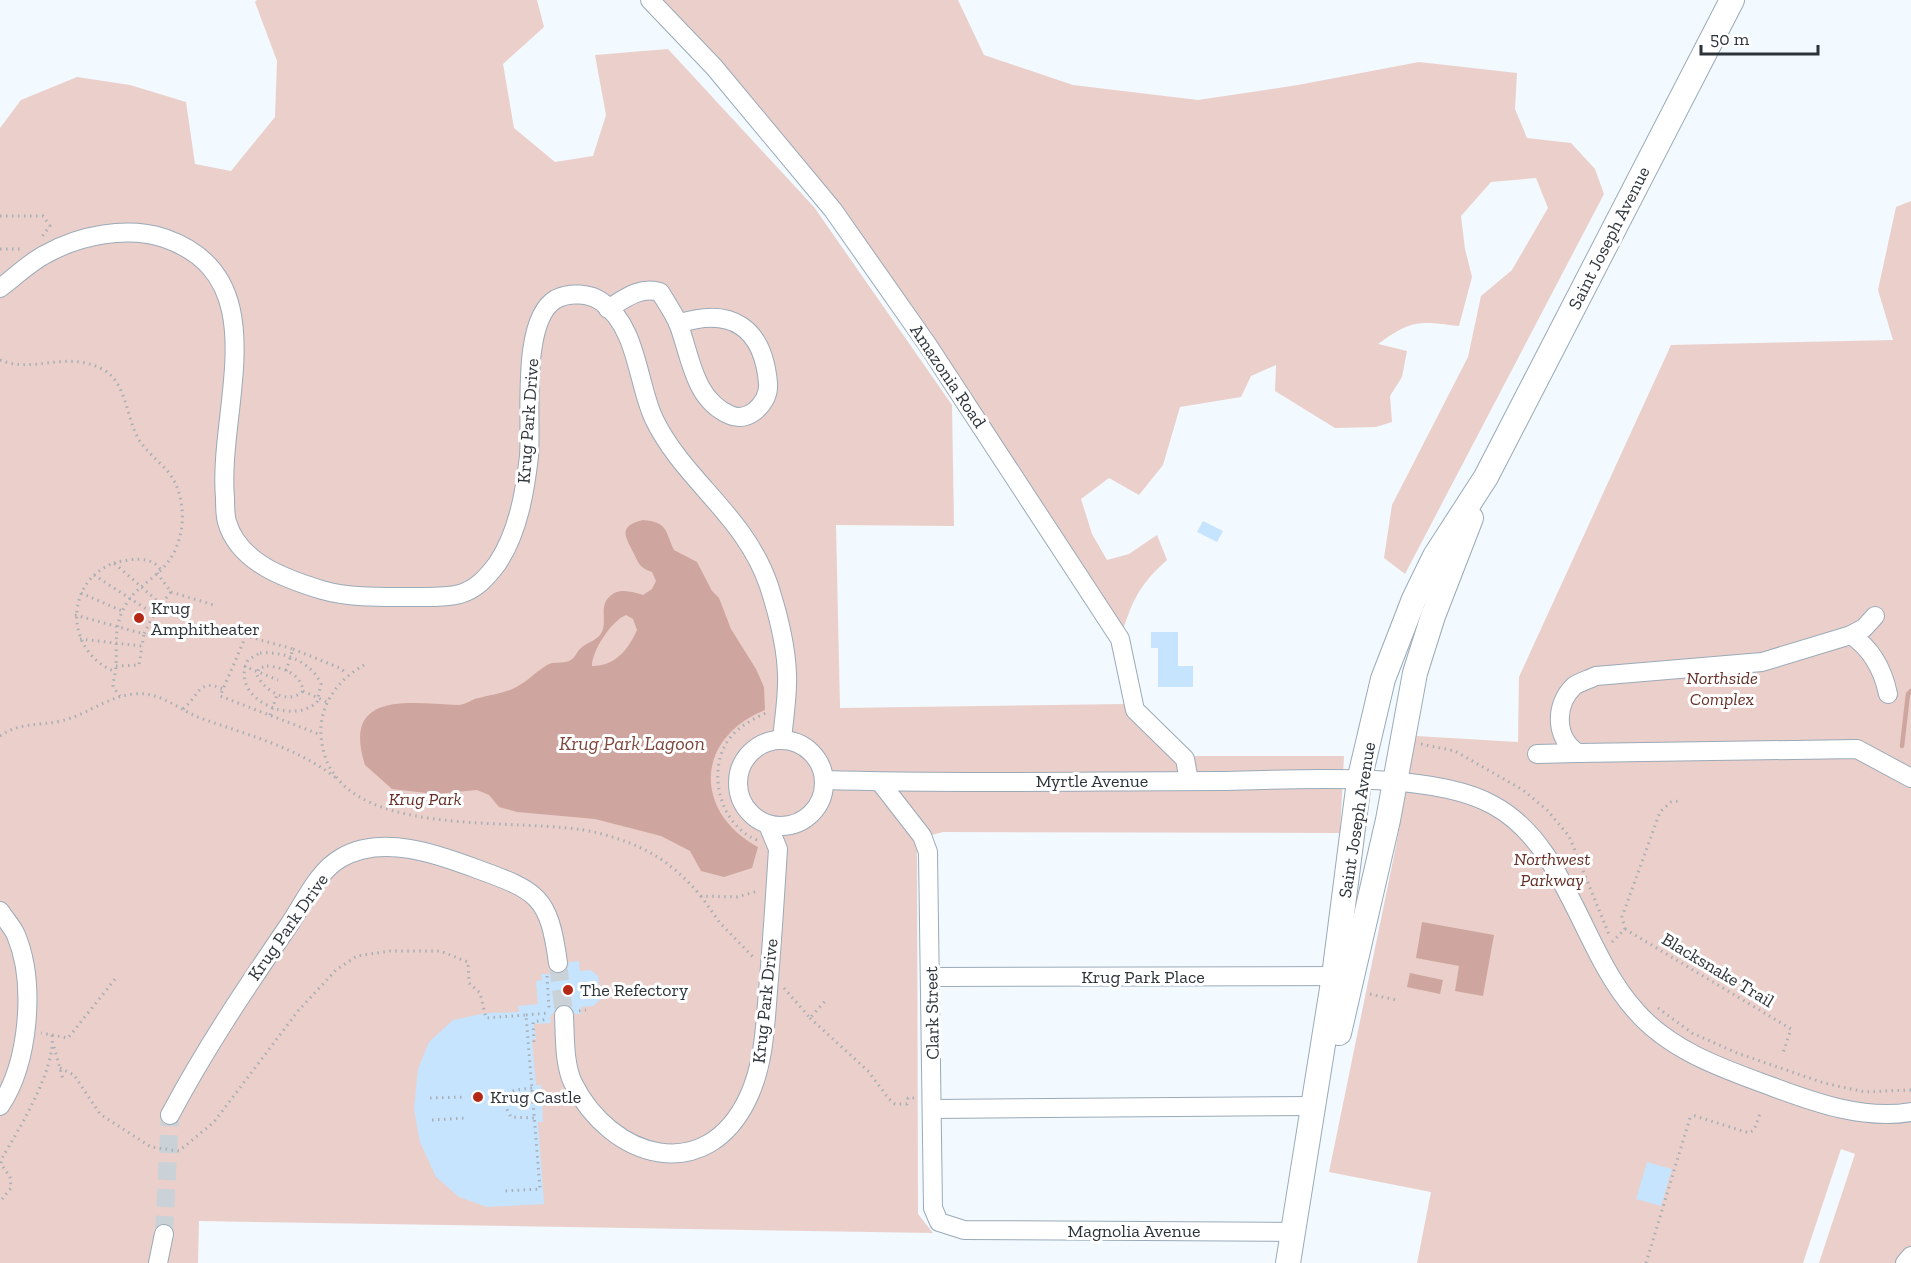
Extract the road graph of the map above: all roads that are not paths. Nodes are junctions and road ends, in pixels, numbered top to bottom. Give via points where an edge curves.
1 (650, 0) edge
2 (1732, 0) edge
3 (0, 288) edge
4 (608, 309) junction
5 (678, 324) junction
6 (1486, 477) junction
7 (1875, 616) dead end
8 (1851, 635) junction
9 (1888, 694) dead end
10 (782, 739) junction
11 (1578, 753) junction
12 (1537, 754) dead end
13 (1911, 778) edge
14 (825, 780) junction
15 (1189, 781) junction
16 (1359, 781) junction
17 (880, 782) junction
18 (1394, 783) junction
19 (765, 833) junction
20 (0, 911) edge
21 (558, 963) tunnel mouth
22 (1344, 976) junction
23 (932, 977) junction
24 (571, 1013) tunnel mouth
25 (933, 1103) junction
26 (0, 1106) edge
27 (1314, 1106) junction
28 (1911, 1112) edge
29 (171, 1114) tunnel mouth
30 (1308, 1152) junction
31 (973, 1230) joint
32 (1294, 1232) junction
33 (164, 1234) tunnel mouth
34 (1911, 1256) edge
35 (158, 1263) edge
36 (1288, 1263) edge
37 (1905, 1263) edge

1 - 15 street, Amazonia Road via 714,67 833,210 927,344 1120,639 1135,710 1185,759
2 - 6 main road, Saint Joseph Avenue
3 - 4 street, Krug Park Drive via 45,254 94,235 149,233 191,248 208,263 228,292 232,314 235,352 224,484 227,522 240,546 268,570 305,585 335,594 383,597 462,594 484,581 504,553 524,488 530,441 531,357 543,314 555,300 580,293 602,302
4 - 5 street via 649,289 660,292
4 - 10 street, Krug Park Drive via 620,323 655,421 667,442 739,526 766,579 782,638 787,675
5 - 5 street via 701,390 722,411 737,418 750,415 763,405 768,387 763,352 752,334 736,322 702,317
6 - 16 main road, Saint Joseph Avenue via 1435,556 1414,598 1383,679
6 - 18 main road, Saint Joseph Avenue via 1415,673
7 - 8 street
8 - 9 street via 1863,643 1883,673
8 - 11 street via 1762,662 1596,675 1575,686 1564,700 1559,716 1562,736 1568,747
10 - 14 street via 798,742 812,751
10 - 19 street via 770,741 749,754 738,776 740,794 748,811
11 - 12 street
11 - 13 street via 1857,749
14 - 17 street, Myrtle Avenue
14 - 19 street via 824,796 815,811 802,822
15 - 16 street, Myrtle Avenue
15 - 17 street, Myrtle Avenue
16 - 18 street, Myrtle Avenue
16 - 22 main road, Saint Joseph Avenue
17 - 23 street, Clark Street via 922,836 928,852
18 - 22 main road, Saint Joseph Avenue
18 - 28 street via 1460,791 1494,805 1526,830 1556,871 1612,978 1635,1011 1664,1037 1730,1071 1822,1104 1863,1113
19 - 24 street, Krug Park Drive via 778,849 763,1049 748,1099 724,1132 691,1150 658,1154 640,1150 599,1122 571,1080
20 - 26 street via 15,934 24,969 27,1009 18,1072
21 - 29 street, Krug Park Drive via 553,927 542,905 523,886 409,847 369,849 341,858 318,879 242,992
22 - 23 street, Krug Park Place
22 - 27 main road, Saint Joseph Avenue
22 - 30 main road, Saint Joseph Avenue
23 - 25 street, Clark Street
25 - 27 street
25 - 31 street, Clark Street via 933,1208 939,1222 952,1229
27 - 30 main road, Saint Joseph Avenue
30 - 32 main road, Saint Joseph Avenue
31 - 32 street, Magnolia Avenue
32 - 36 main road, Saint Joseph Avenue
33 - 35 street
34 - 37 street

